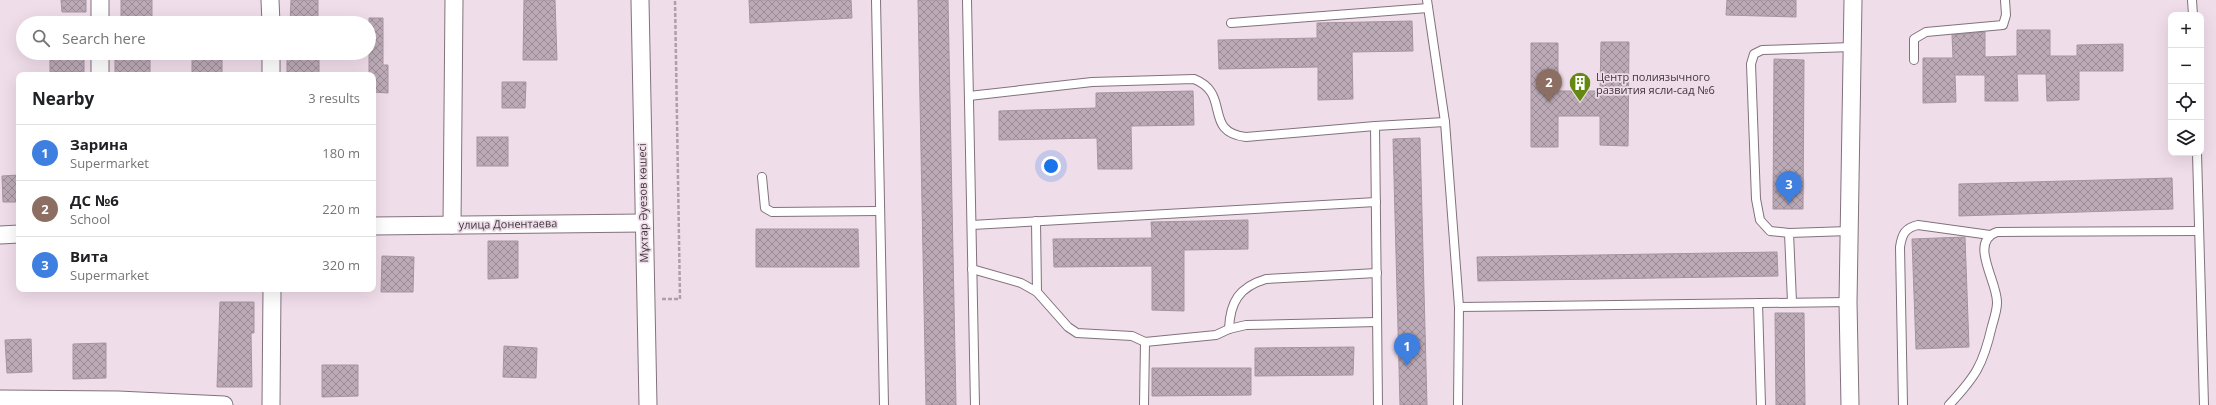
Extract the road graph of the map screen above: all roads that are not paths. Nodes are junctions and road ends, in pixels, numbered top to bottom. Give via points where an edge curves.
1 (100, 0) edge
2 (270, 0) edge
3 (454, 0) edge
4 (640, 0) edge
5 (876, 0) edge
6 (967, 0) edge
7 (1853, 0) edge
8 (2005, 0) edge
9 (2192, 0) edge
10 (1427, 4) edge
11 (2193, 12) edge
12 (100, 16) edge
13 (270, 16) edge
14 (1231, 23) dead end
15 (1852, 47) junction
16 (100, 60) edge
17 (271, 60) edge
18 (1914, 60) dead end
19 (100, 72) edge
20 (271, 72) edge
21 (969, 96) junction
22 (1446, 122) junction
23 (1375, 126) junction
24 (2196, 156) edge
25 (762, 177) dead end
26 (1376, 202) junction
27 (879, 211) junction
28 (1036, 221) junction
29 (643, 223) junction
30 (452, 225) junction
31 (972, 225) junction
32 (376, 226) edge
33 (1849, 231) junction
34 (2199, 231) junction
35 (1789, 233) junction
36 (16, 234) edge
37 (0, 235) edge
38 (1990, 235) junction
39 (972, 269) junction
40 (1377, 273) junction
41 (272, 292) edge
42 (1037, 292) junction
43 (1792, 302) junction
44 (1848, 302) junction
45 (1758, 303) junction
46 (1459, 307) junction
47 (1377, 322) junction
48 (1229, 329) junction
49 (1145, 342) junction
50 (0, 399) edge
51 (224, 405) edge
52 (271, 405) edge
53 (648, 405) edge
54 (884, 405) edge
55 (975, 405) edge
56 (1144, 405) edge
57 (1378, 405) edge
58 (1458, 405) edge
59 (1761, 405) edge
60 (1850, 405) edge
61 (1903, 405) edge
62 (1949, 405) edge
63 (2204, 405) edge

1 - 12 street
2 - 13 street
3 - 30 street
4 - 29 street, Мұхтар Әуезов көшесі
5 - 27 lane
6 - 21 lane
7 - 15 street
8 - 18 lane via 2006,15 2003,25 1926,32 1914,39
9 - 11 lane
10 - 14 lane
10 - 22 lane
15 - 33 street
15 - 35 lane via 1762,50 1754,54 1751,64 1760,220 1770,231
16 - 19 street
17 - 20 street
21 - 23 lane via 1092,82 1194,79 1208,87 1214,95 1222,126 1230,134 1237,136
21 - 31 lane
22 - 23 lane
22 - 46 lane
23 - 26 lane
24 - 34 lane
25 - 27 lane via 765,208 772,212
26 - 28 lane
26 - 40 lane
27 - 54 lane
28 - 31 lane
28 - 42 lane
29 - 30 street, улица Донентаева
29 - 53 street, Мұхтар Әуезов көшесі
30 - 32 street, улица Донентаева
31 - 39 lane
33 - 35 lane
33 - 44 street
34 - 38 lane via 1998,232
34 - 63 lane
35 - 43 lane
36 - 37 street
38 - 61 lane via 1918,225 1904,232 1900,247
38 - 62 lane via 1985,246 1986,260 1997,292 1997,303 1989,338 1982,363 1969,383
39 - 42 lane via 1021,283
39 - 55 lane
40 - 47 lane
40 - 48 lane via 1266,279 1256,282 1246,286 1234,303 1230,311
41 - 52 street
42 - 49 lane via 1068,327 1077,333 1132,336
43 - 44 lane
43 - 45 lane
44 - 60 street
45 - 46 lane
45 - 59 lane
46 - 58 lane
47 - 48 lane via 1246,325
47 - 57 lane
48 - 49 lane via 1216,335
49 - 56 lane
50 - 51 street via 118,400

